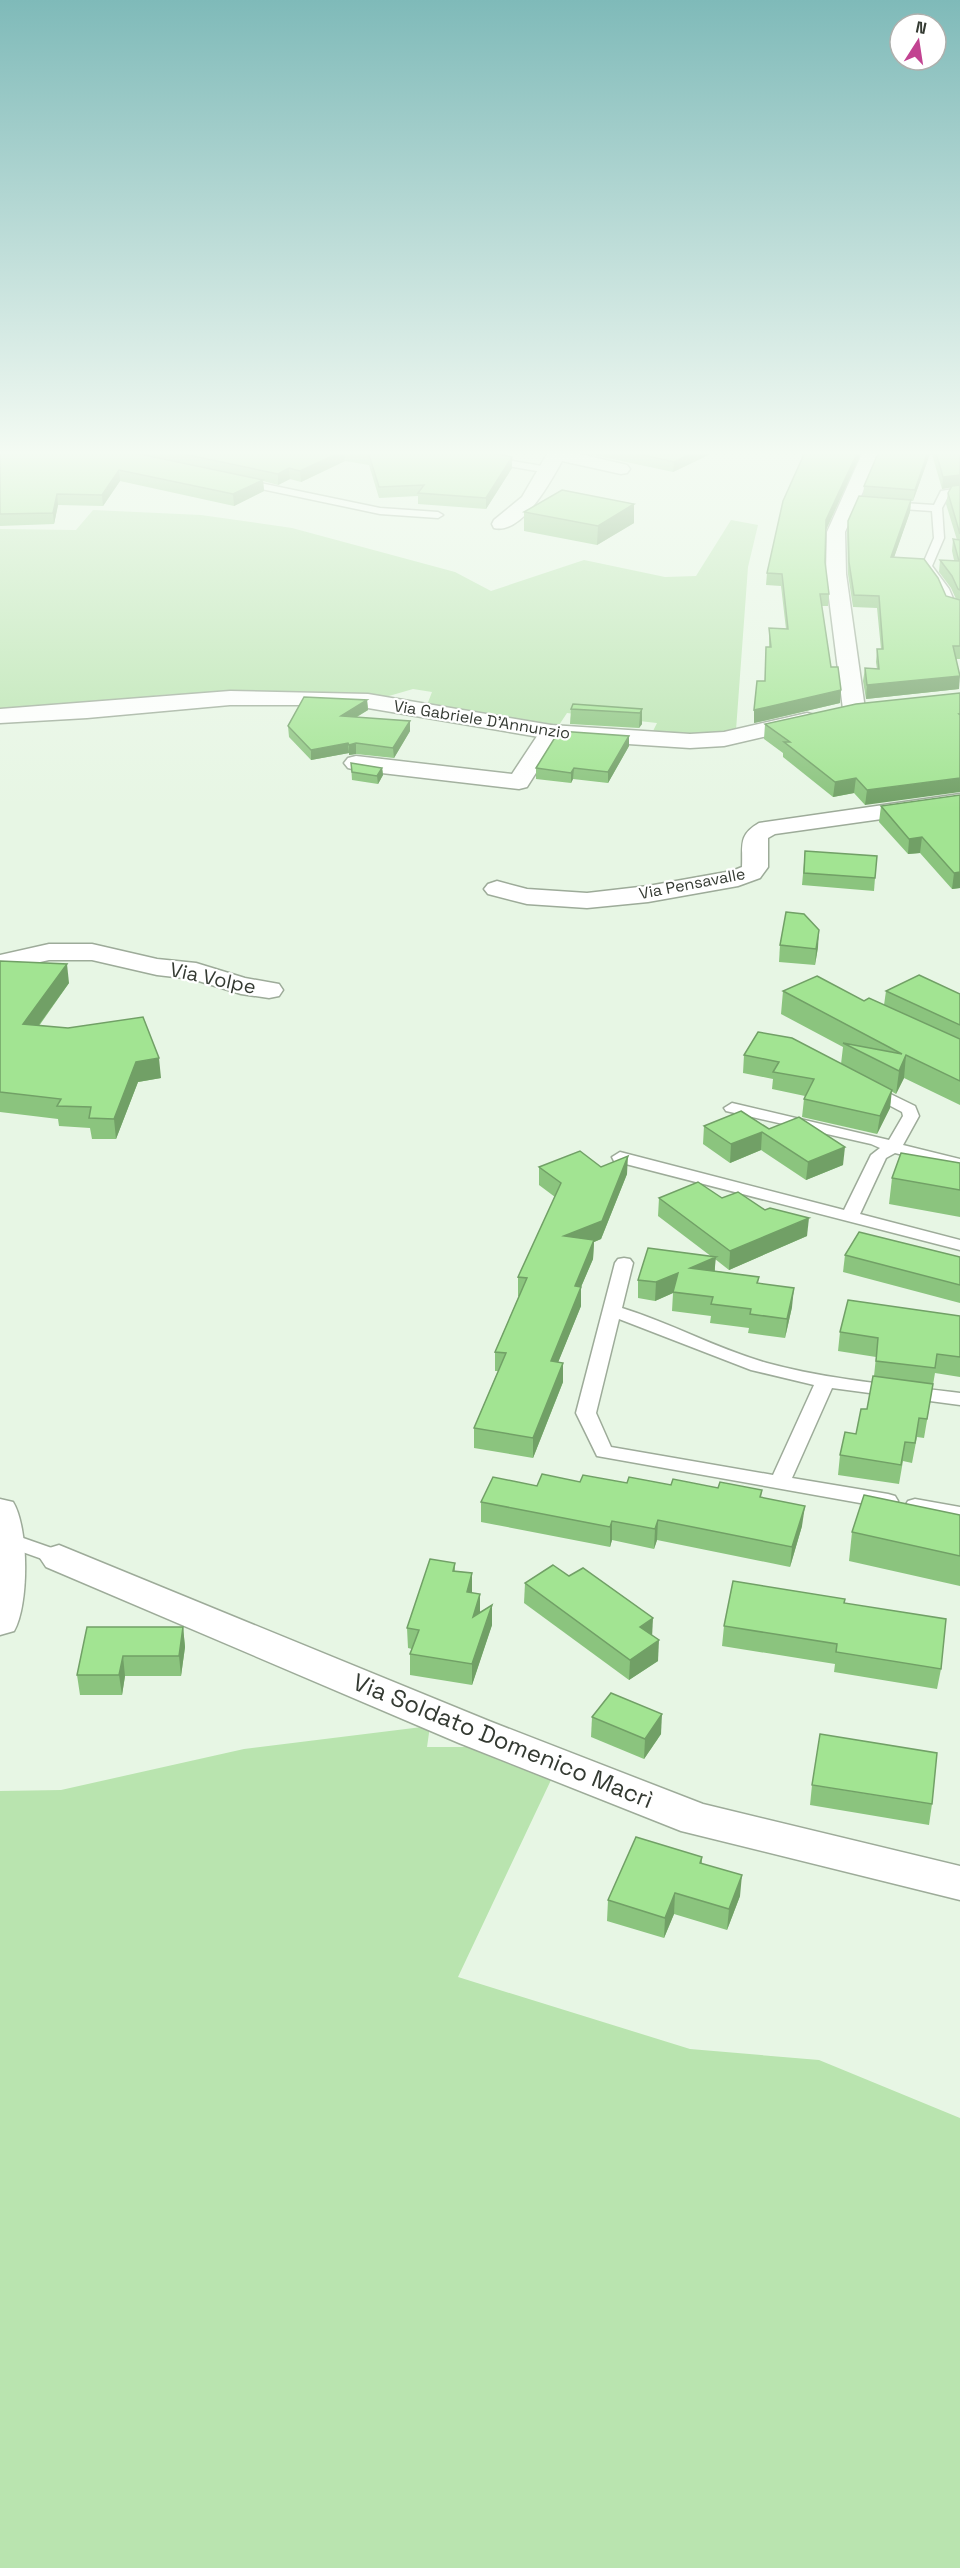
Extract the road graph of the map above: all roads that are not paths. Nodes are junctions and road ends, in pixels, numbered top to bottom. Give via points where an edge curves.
1 (836, 569) edge
2 (929, 569) edge
3 (960, 609) edge
4 (878, 707) edge
5 (854, 709) junction
6 (0, 716) edge
7 (550, 732) junction
8 (356, 763) edge
9 (960, 801) edge
10 (497, 889) dead end
11 (0, 963) edge
12 (268, 990) dead end
13 (859, 1083) edge
14 (732, 1108) dead end
15 (893, 1148) junction
16 (620, 1157) edge
17 (960, 1164) edge
18 (850, 1216) junction
19 (960, 1245) edge
20 (624, 1263) dead end
21 (612, 1311) junction
22 (826, 1380) junction
23 (960, 1399) edge
24 (780, 1482) junction
25 (960, 1514) edge
26 (3, 1525) edge
27 (59, 1558) joint
28 (0, 1621) edge
29 (960, 1883) edge

1 - 5 street
2 - 3 lane via 951,605
4 - 5 street, Via Gabriele D'Annunzio
5 - 7 street, Via Gabriele D'Annunzio via 724,739 649,740
6 - 7 street, Via Gabriele D'Annunzio via 231,698 301,698 368,701
7 - 8 street via 519,782
9 - 10 street, Via Pensavalle via 768,828 756,835 752,873 738,878 582,902
11 - 12 street, Via Volpe via 49,952 81,952 196,971 241,986
13 - 15 lane via 909,1109 910,1116
14 - 15 lane via 876,1140
15 - 17 lane
15 - 18 lane via 879,1155
16 - 18 lane
18 - 19 lane
20 - 21 lane
21 - 22 lane via 778,1372
21 - 24 lane via 586,1413 604,1452
22 - 23 lane
22 - 24 lane
24 - 25 lane
26 - 27 lane
26 - 28 street
27 - 29 street, Via Soldato Domenico Macrì via 474,1732 696,1819

